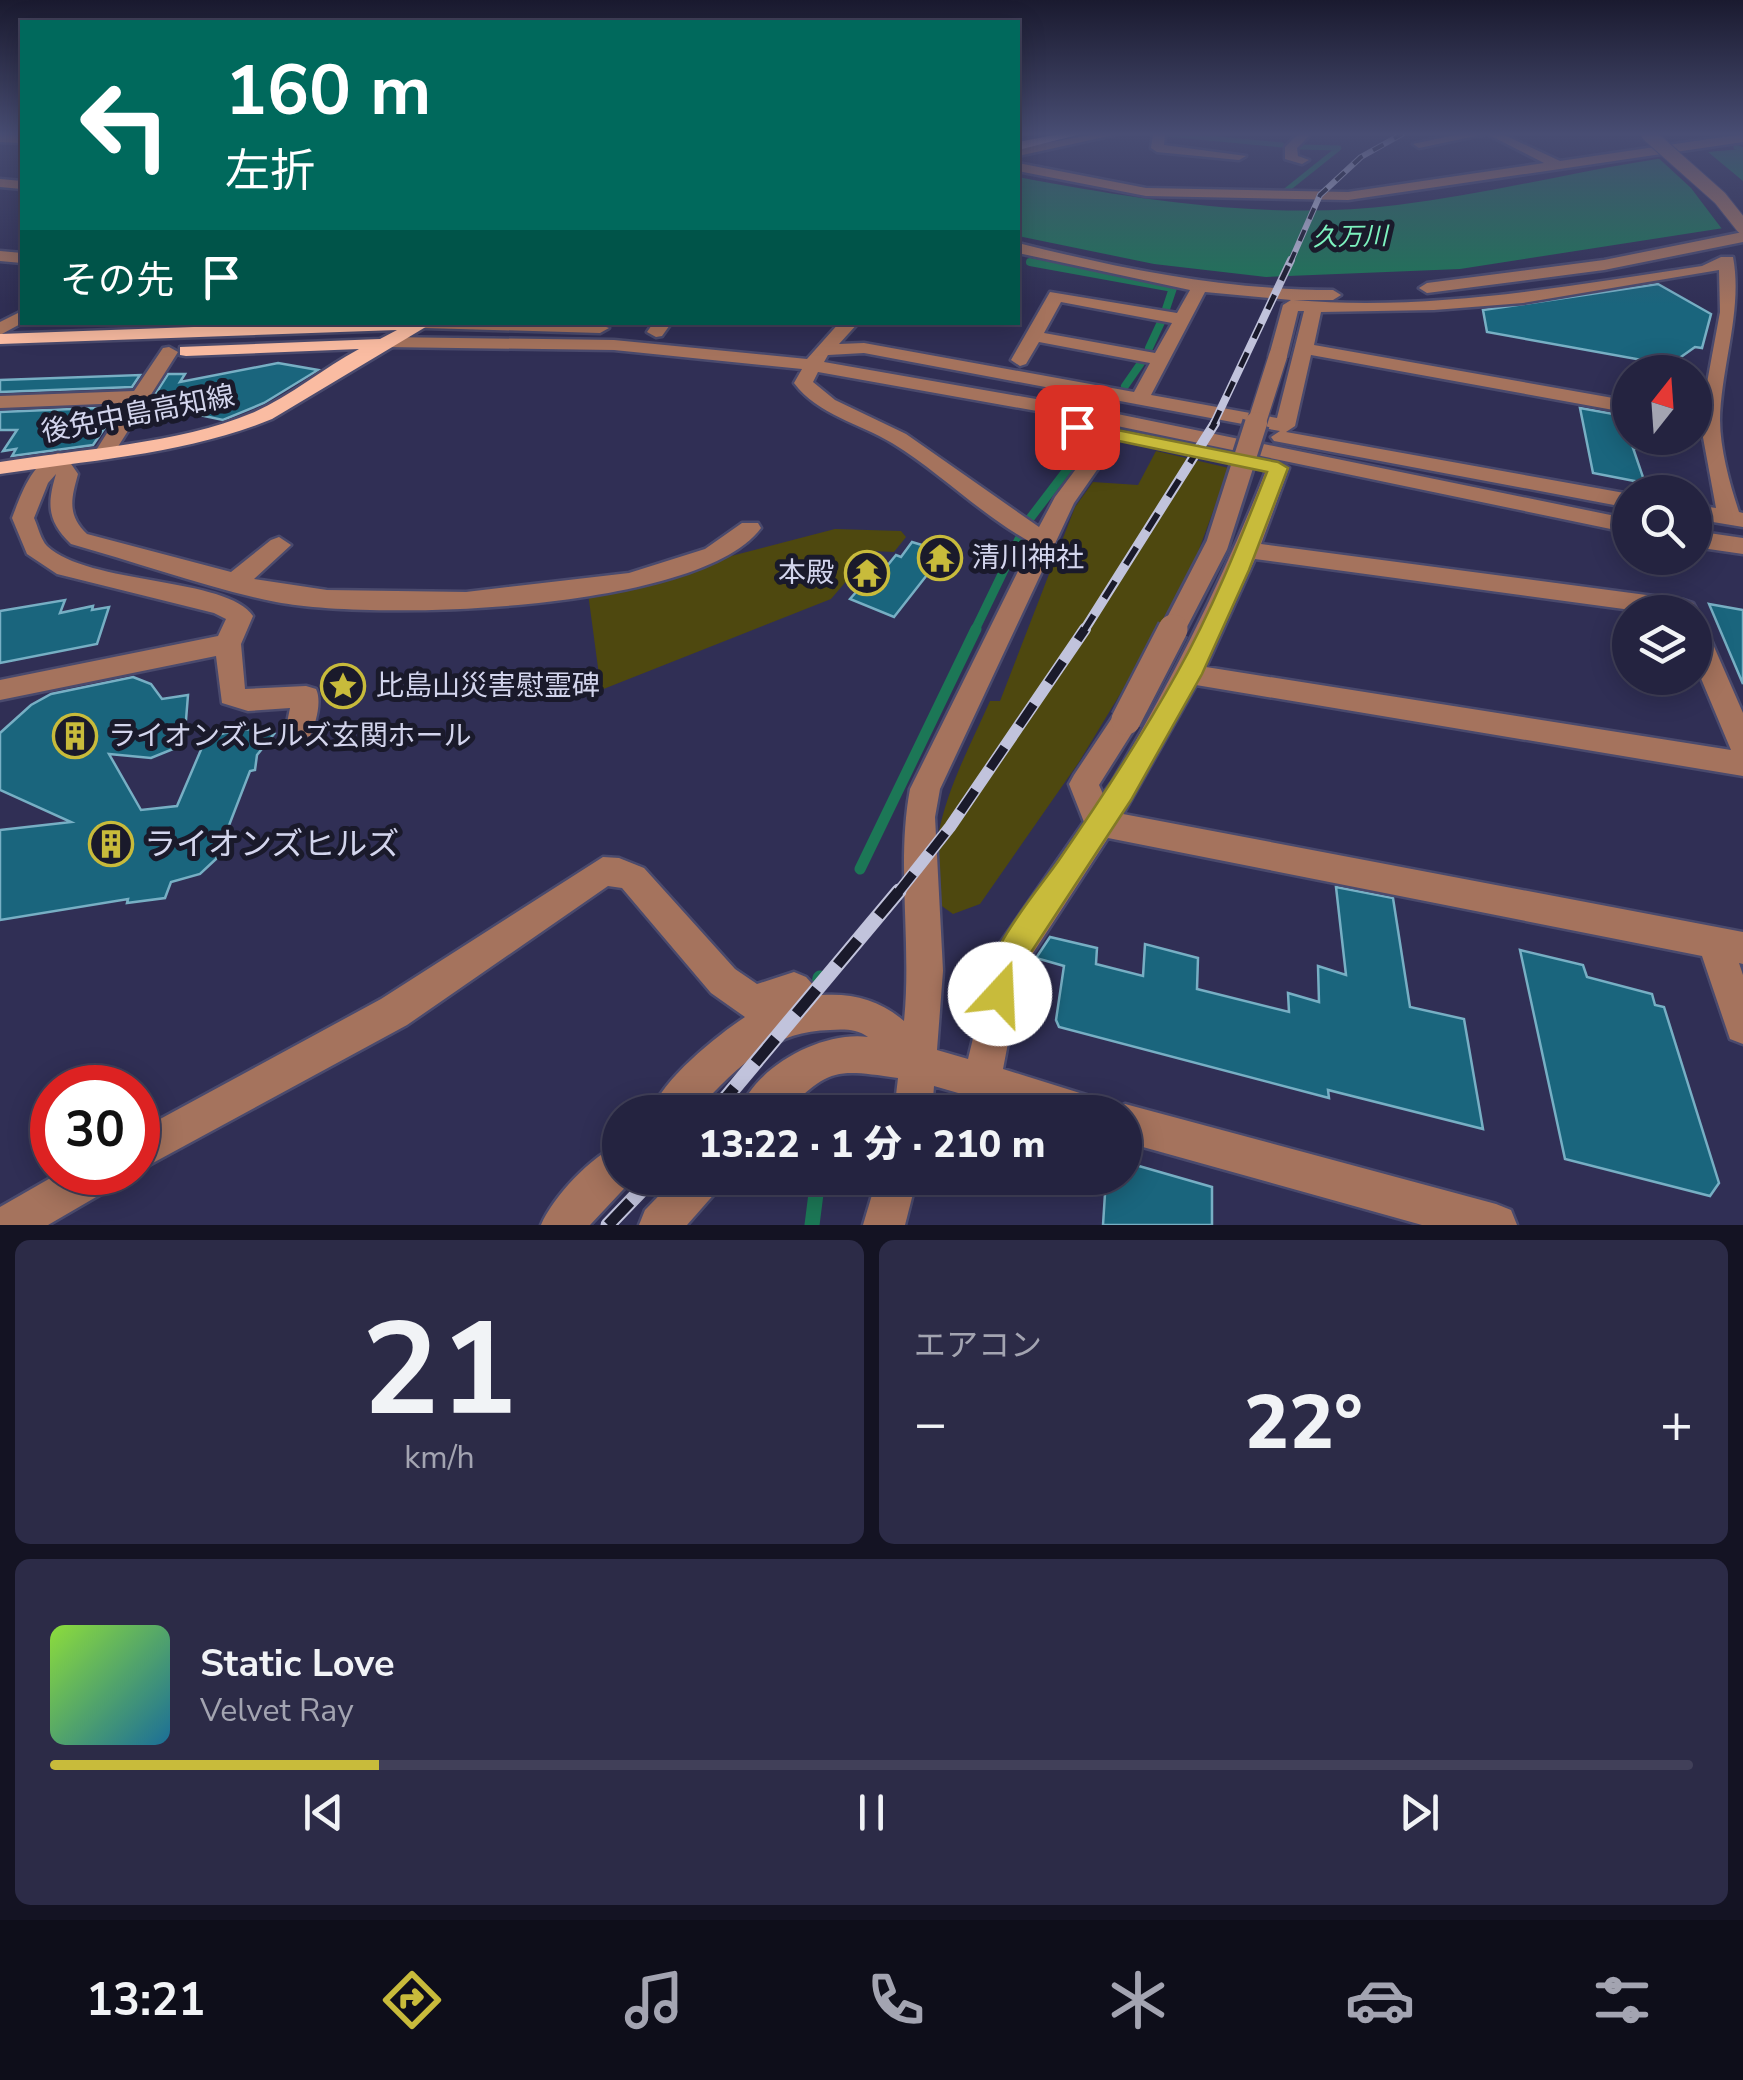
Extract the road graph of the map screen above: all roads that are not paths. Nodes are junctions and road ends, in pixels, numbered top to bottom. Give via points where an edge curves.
1 (1142, 191) edge
2 (1388, 191) edge
3 (1712, 191) edge
4 (1743, 227) edge
5 (1743, 237) edge
6 (1021, 254) edge
7 (1735, 258) edge
8 (1604, 265) junction
9 (1200, 286) junction
10 (1314, 307) junction
11 (1180, 319) junction
12 (373, 325) edge
13 (422, 325) edge
14 (543, 325) edge
15 (843, 325) edge
16 (660, 327) edge
17 (1034, 336) junction
18 (0, 339) edge
19 (386, 342) junction
20 (1302, 348) junction
21 (169, 352) junction
22 (0, 356) edge
23 (817, 358) junction
24 (1160, 359) junction
25 (1020, 360) dead end
26 (1712, 380) edge
27 (140, 397) junction
28 (1140, 398) junction
29 (0, 402) edge
30 (1612, 404) edge
31 (1285, 426) junction
32 (1112, 434) junction
33 (105, 452) junction
34 (1712, 455) edge
35 (58, 459) junction
36 (0, 468) edge
37 (1278, 468) junction
38 (1612, 494) edge
39 (1612, 498) edge
40 (1712, 515) edge
41 (1737, 519) edge
42 (1612, 522) edge
43 (750, 528) dead end
44 (1612, 534) edge
45 (1045, 540) junction
46 (1712, 542) edge
47 (278, 545) dead end
48 (1743, 546) edge
49 (1247, 550) junction
50 (236, 582) junction
51 (1612, 599) edge
52 (228, 644) junction
53 (1712, 673) edge
54 (1190, 674) junction
55 (0, 690) edge
56 (300, 728) dead end
57 (1743, 745) edge
58 (1743, 764) edge
59 (1100, 823) junction
60 (1729, 946) edge
61 (812, 1012) junction
62 (1743, 1026) edge
63 (920, 1063) junction
64 (982, 1084) junction
65 (687, 1095) edge
66 (775, 1095) edge
67 (915, 1095) edge
68 (1023, 1095) edge
69 (1142, 1128) edge
70 (160, 1140) edge
71 (602, 1183) edge
72 (65, 1195) edge
73 (687, 1195) edge
74 (892, 1195) edge
75 (25, 1220) edge
76 (562, 1225) edge
77 (660, 1225) edge
78 (884, 1225) edge
79 (1496, 1225) edge

1 - 2 street
3 - 4 street, bridge
5 - 8 street
6 - 9 street
7 - 8 street
7 - 10 street via 1706,270 1523,298
7 - 26 street
8 - 9 street via 1397,292 1292,296
9 - 11 street
10 - 20 street
10 - 59 street, bridge via 1292,306 1217,545 1126,720 1084,784
11 - 17 street via 1056,296
11 - 24 street
12 - 18 main road
13 - 19 main road, 後免中島高知線
14 - 16 street
15 - 23 street
16 - 23 street
17 - 24 street
17 - 25 street
19 - 21 main road, 後免中島高知線
19 - 23 street via 614,345
19 - 33 main road, 後免中島高知線 via 265,416 202,436
20 - 30 street
20 - 31 street
21 - 22 main road, 後免中島高知線
21 - 27 street
23 - 28 street via 864,348
23 - 32 street via 832,381
23 - 39 street
23 - 42 street
23 - 45 street via 804,383 817,400 920,452 1015,526
24 - 28 street
27 - 29 street
27 - 33 street
28 - 31 street
31 - 38 street via 1576,480
32 - 37 street
32 - 45 street via 1062,502
33 - 35 main road, 後免中島高知線
34 - 41 street
35 - 36 main road, 後免中島高知線
35 - 50 street via 67,474 56,508 79,539
35 - 52 street via 38,481 24,518 35,549 65,568 221,606 240,616
37 - 44 street
37 - 49 street
40 - 41 street
43 - 50 street via 713,555 630,581 466,601 327,599
45 - 63 street via 925,789
46 - 48 street
47 - 50 street
49 - 51 street
49 - 54 street
52 - 55 street
52 - 56 street via 232,696 306,696
53 - 57 street
54 - 58 street
54 - 59 street
59 - 60 street
59 - 64 street via 1006,964
60 - 62 street
61 - 63 street via 874,1020
61 - 65 street via 752,1030
61 - 70 street via 794,990 753,1003 723,980 633,878 603,871 394,1012
63 - 64 street
63 - 66 street via 870,1054 829,1056 805,1066
63 - 67 street
64 - 68 street
69 - 79 street
71 - 76 street
72 - 75 street
73 - 77 street
74 - 78 street

